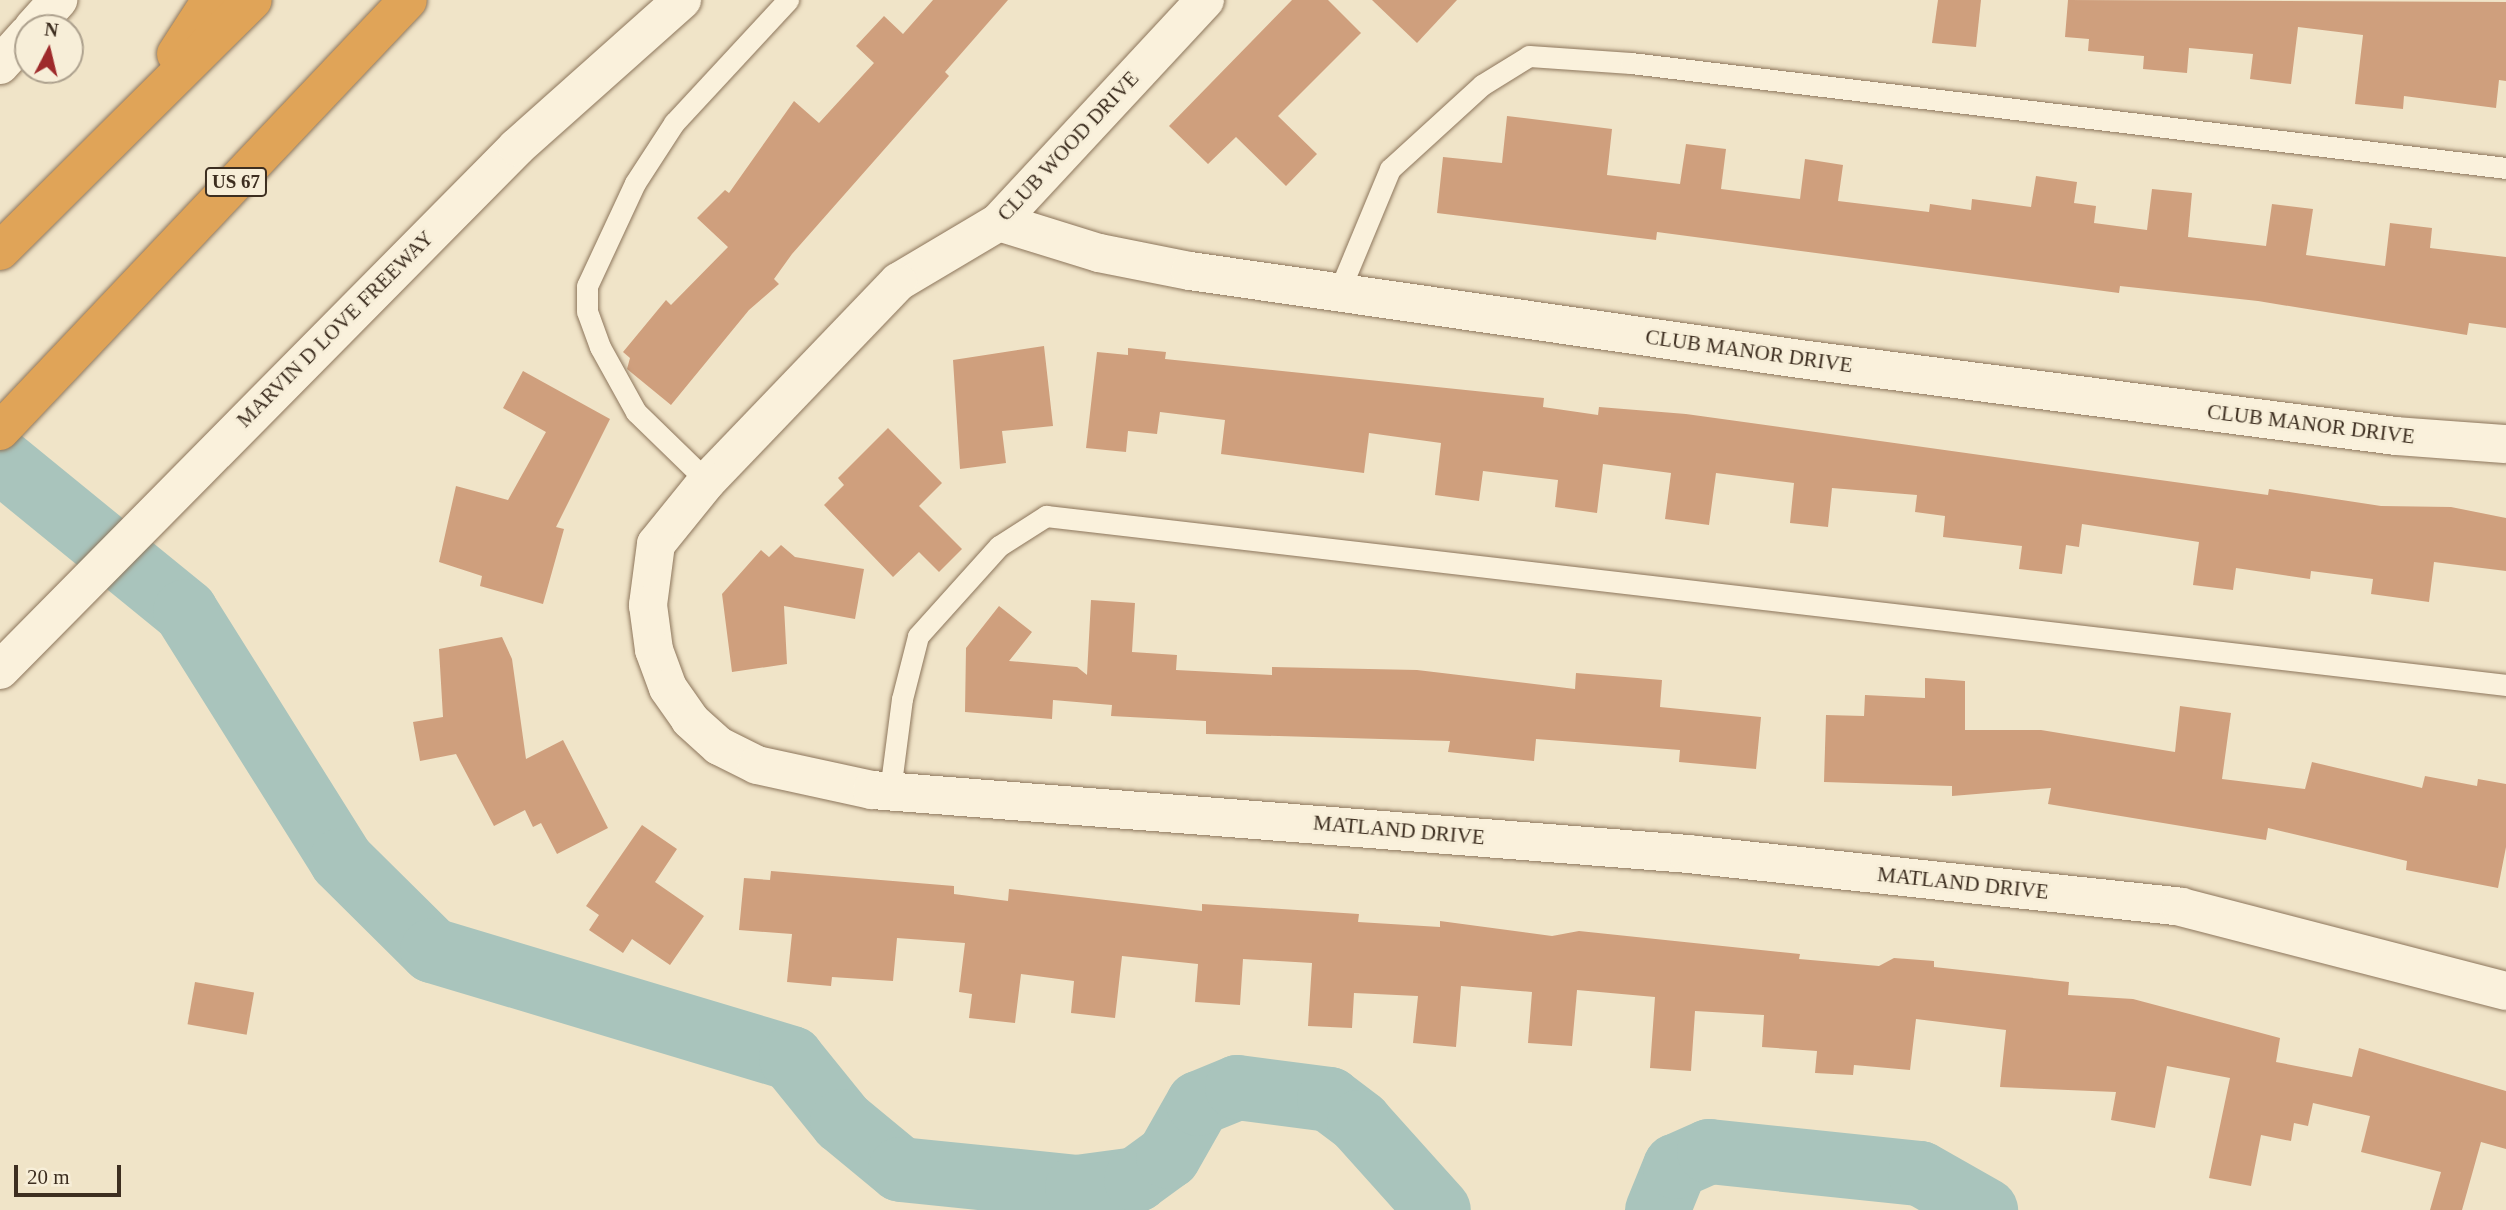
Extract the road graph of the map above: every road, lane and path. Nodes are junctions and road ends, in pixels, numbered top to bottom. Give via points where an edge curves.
1 (58, 0) edge
2 (211, 0) edge
3 (253, 0) edge
4 (408, 0) edge
5 (682, 0) edge
6 (788, 0) edge
7 (1205, 0) edge
8 (46, 14) edge
9 (14, 50) edge
10 (0, 65) edge
11 (138, 112) junction
12 (2506, 168) edge
13 (999, 222) junction
14 (0, 251) edge
15 (1340, 289) junction
16 (796, 391) joint
17 (0, 431) edge
18 (2506, 444) edge
19 (707, 481) junction
20 (10, 660) edge
21 (2506, 685) edge
22 (890, 791) junction
23 (2506, 990) edge

1 - 8 street
2 - 11 highway
3 - 11 highway
4 - 17 highway, US 67
5 - 20 street, MARVIN D LOVE FREEWAY via 517,147
6 - 19 lane via 674,122 635,183 587,286 587,311 600,347 636,412
7 - 13 street, CLUB WOOD DRIVE
9 - 10 street
11 - 14 highway
12 - 15 lane via 1659,66 1529,57 1482,85 1391,169
13 - 15 street, CLUB MANOR DRIVE via 1099,253
13 - 16 street, CLUB WOOD DRIVE via 898,282
15 - 18 street, CLUB MANOR DRIVE via 1800,359 2396,436
16 - 19 street, MATLAND DRIVE
19 - 22 street, MATLAND DRIVE via 656,544 648,606 668,688 690,720 719,746 757,765
21 - 22 lane via 1046,516 999,547 918,636 902,699
22 - 23 street, MATLAND DRIVE via 1688,853 2181,907

